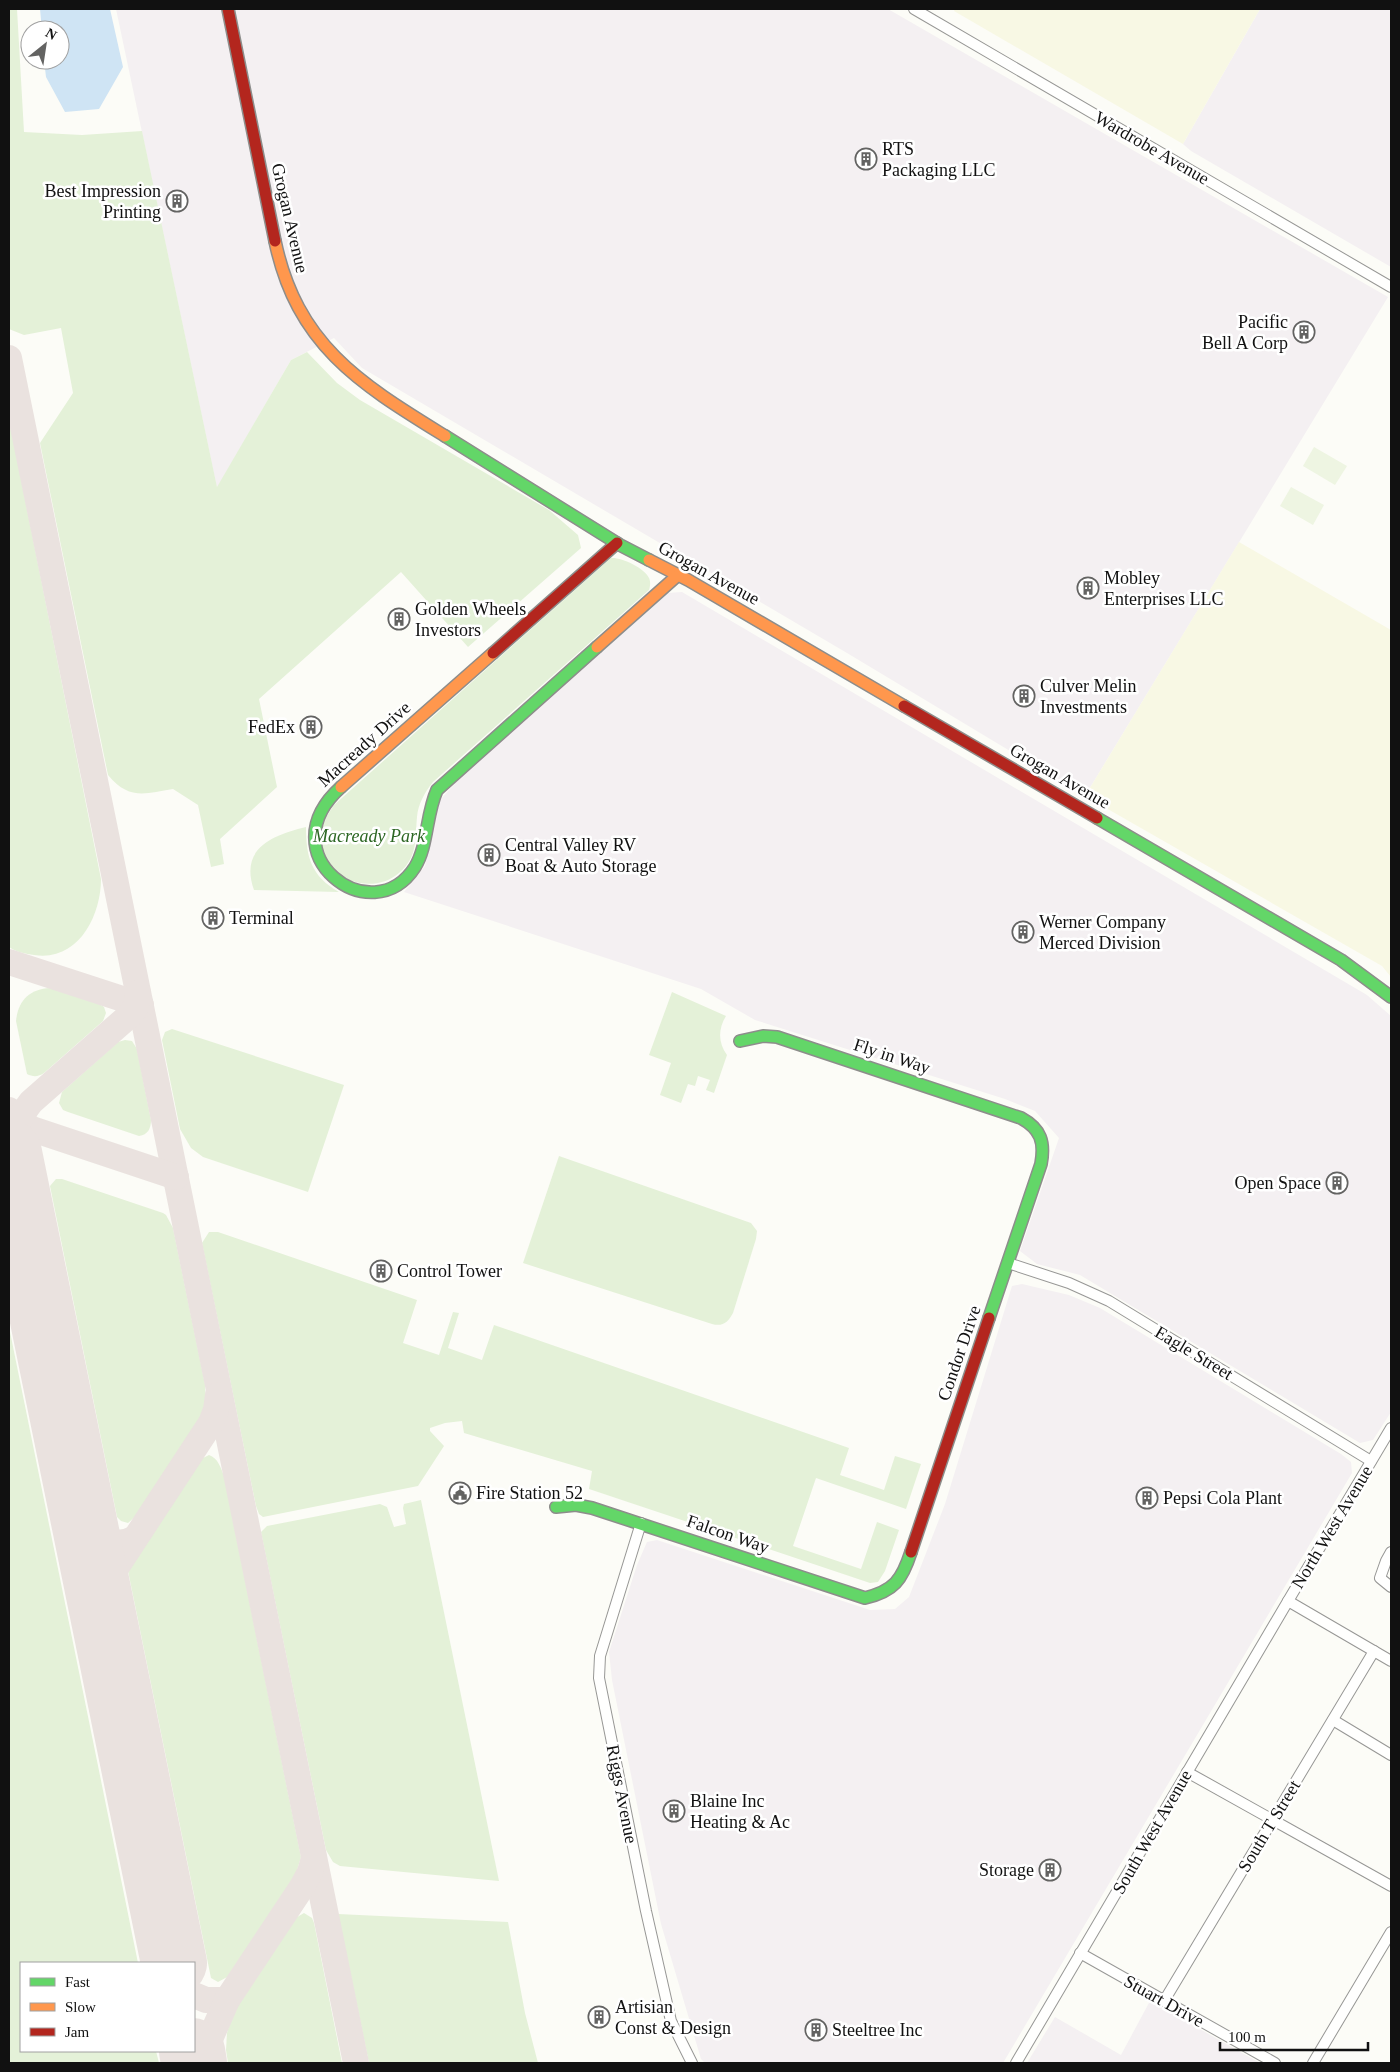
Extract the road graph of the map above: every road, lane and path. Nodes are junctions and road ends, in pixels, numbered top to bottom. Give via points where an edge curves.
1 (228, 9) edge
2 (914, 9) edge
3 (1391, 287) edge
4 (617, 542) junction
5 (678, 575) junction
6 (1391, 997) edge
7 (740, 1041) dead end
8 (1030, 1122) joint
9 (1008, 1263) junction
10 (1391, 1428) edge
11 (1372, 1461) junction
12 (556, 1507) dead end
13 (641, 1523) junction
14 (1391, 1552) edge
15 (1391, 1587) edge
16 (888, 1593) joint
17 (1288, 1601) junction
18 (1374, 1651) junction
19 (1391, 1661) edge
20 (1332, 1720) junction
21 (1391, 1755) edge
22 (1187, 1772) junction
23 (1273, 1820) junction
24 (1391, 1886) edge
25 (1391, 1932) edge
26 (1080, 1953) junction
27 (1164, 2001) junction
28 (692, 2063) edge
29 (1016, 2063) edge
30 (1275, 2063) edge
31 (1313, 2063) edge

1 - 4 street, Grogan Avenue via 278,254 286,281 306,322 330,353 375,392
2 - 3 street, Wardrobe Avenue
4 - 5 street, Grogan Avenue
4 - 5 street, Macready Drive via 330,797 317,820 314,846 323,870 351,888 373,893 393,888 404,880 420,859 426,814 437,790
5 - 6 street, Grogan Avenue via 1341,960
7 - 8 street, Fly in Way via 777,1037
8 - 9 street, Condor Drive via 1042,1136 1044,1148
9 - 11 street, Eagle Street via 1069,1283 1108,1302
9 - 16 street, Condor Drive via 906,1567
10 - 11 street, North West Avenue
11 - 17 street, North West Avenue
12 - 13 street, Falcon Way via 576,1505 592,1508
13 - 16 street, Falcon Way via 865,1598
13 - 28 street, Riggs Avenue via 600,1656 599,1678 671,2021
14 - 15 street via 1380,1578
17 - 18 street
17 - 22 street, South West Avenue
18 - 19 street
18 - 20 street, South T Street
20 - 21 street
20 - 23 street, South T Street
22 - 23 street
22 - 26 street, South West Avenue
23 - 24 street
23 - 27 street, South T Street
25 - 31 street
26 - 27 street, Stuart Drive
26 - 29 street, South West Avenue
27 - 30 street, Stuart Drive

